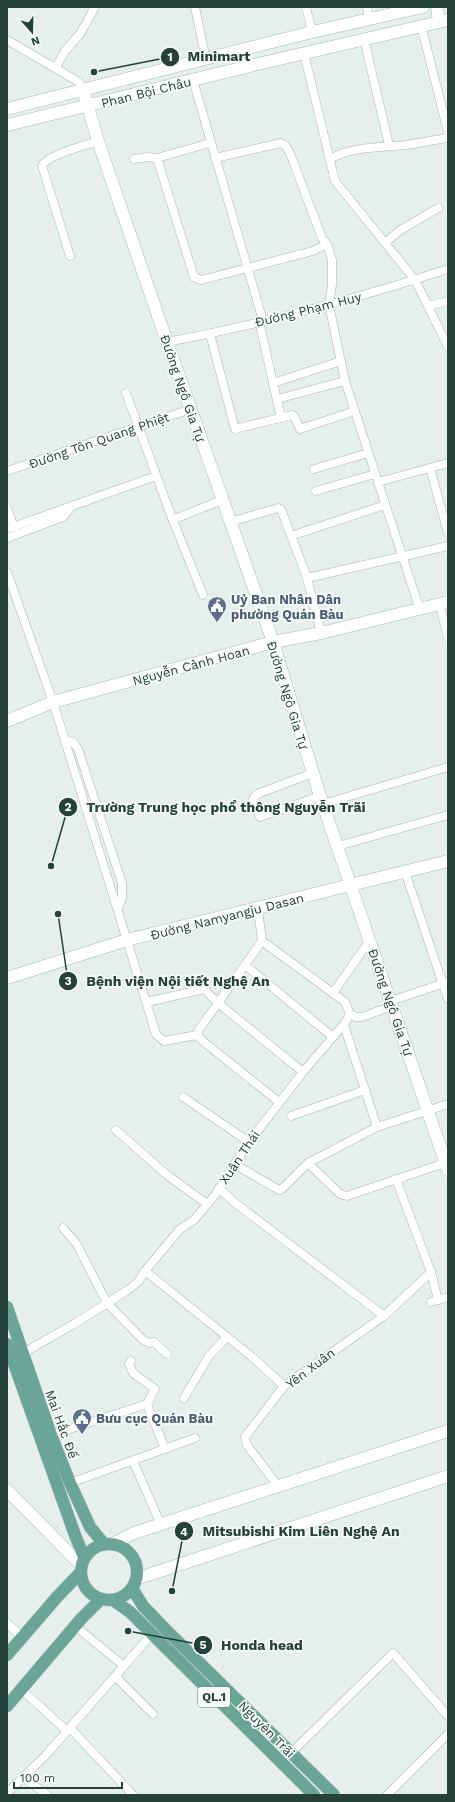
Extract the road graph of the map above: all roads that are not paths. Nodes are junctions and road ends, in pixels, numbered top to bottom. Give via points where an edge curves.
1 (95, 7) edge
2 (195, 7) edge
3 (306, 7) edge
4 (423, 7) edge
5 (436, 7) edge
6 (368, 13) edge
7 (444, 20) edge
8 (421, 25) junction
9 (312, 32) junction
10 (364, 39) junction
11 (7, 40) edge
12 (258, 47) junction
13 (304, 53) junction
14 (206, 60) junction
15 (262, 63) junction
16 (56, 67) junction
17 (193, 80) junction
18 (83, 90) junction
19 (88, 106) junction
20 (7, 109) edge
21 (7, 125) edge
22 (448, 132) edge
23 (448, 138) edge
24 (98, 141) junction
25 (210, 142) junction
26 (389, 145) junction
27 (157, 158) junction
28 (215, 158) junction
29 (134, 159) dead end
30 (330, 159) junction
31 (438, 208) dead end
32 (385, 243) junction
33 (327, 244) junction
34 (70, 256) dead end
35 (247, 269) junction
36 (448, 269) edge
37 (416, 280) junction
38 (448, 300) edge
39 (329, 305) junction
40 (428, 306) junction
41 (261, 321) junction
42 (210, 334) junction
43 (167, 342) junction
44 (448, 347) edge
45 (341, 362) junction
46 (345, 381) junction
47 (273, 383) junction
48 (126, 393) dead end
49 (277, 399) junction
50 (190, 410) junction
51 (355, 411) junction
52 (282, 418) junction
53 (139, 427) junction
54 (368, 453) junction
55 (448, 463) edge
56 (430, 468) junction
57 (314, 469) dead end
58 (7, 471) edge
59 (156, 476) junction
60 (377, 478) junction
61 (316, 491) dead end
62 (222, 500) junction
63 (74, 504) junction
64 (385, 504) junction
65 (7, 508) edge
66 (172, 518) junction
67 (230, 522) junction
68 (10, 528) edge
69 (448, 533) edge
70 (291, 536) junction
71 (7, 538) edge
72 (448, 546) edge
73 (403, 556) junction
74 (7, 572) edge
75 (307, 578) junction
76 (203, 595) dead end
77 (444, 604) edge
78 (420, 610) junction
79 (321, 633) junction
80 (448, 638) edge
81 (272, 642) junction
82 (53, 702) junction
83 (7, 721) edge
84 (65, 740) junction
85 (448, 766) edge
86 (313, 773) junction
87 (322, 800) junction
88 (448, 815) edge
89 (338, 846) junction
90 (121, 849) dead end
91 (112, 852) junction
92 (102, 855) junction
93 (448, 861) edge
94 (405, 872) junction
95 (351, 886) junction
96 (118, 908) junction
97 (258, 909) junction
98 (128, 940) junction
99 (370, 940) junction
100 (262, 942) junction
101 (245, 965) junction
102 (7, 978) edge
103 (445, 982) edge
104 (333, 993) junction
105 (448, 999) edge
106 (147, 1002) junction
107 (218, 1003) junction
108 (392, 1004) junction
109 (350, 1014) junction
110 (344, 1024) junction
111 (197, 1035) junction
112 (334, 1036) junction
113 (303, 1072) junction
114 (365, 1090) junction
115 (183, 1096) dead end
116 (279, 1102) junction
117 (448, 1104) edge
118 (429, 1110) junction
119 (291, 1116) dead end
120 (377, 1127) junction
121 (116, 1130) dead end
122 (248, 1142) junction
123 (308, 1163) junction
124 (234, 1164) junction
125 (447, 1165) edge
126 (396, 1179) junction
127 (219, 1188) junction
128 (207, 1204) junction
129 (63, 1228) dead end
130 (145, 1271) junction
131 (431, 1272) junction
132 (448, 1297) edge
133 (107, 1303) junction
134 (7, 1307) edge
135 (384, 1316) junction
136 (227, 1337) junction
137 (7, 1344) edge
138 (23, 1353) junction
139 (167, 1354) dead end
140 (132, 1361) dead end
141 (284, 1386) junction
142 (184, 1398) dead end
143 (147, 1404) junction
144 (448, 1431) edge
145 (50, 1436) junction
146 (195, 1438) dead end
147 (165, 1449) junction
148 (133, 1461) junction
149 (448, 1476) edge
150 (70, 1483) junction
151 (278, 1486) junction
152 (7, 1490) edge
153 (161, 1525) junction
154 (108, 1544) junction
155 (82, 1565) junction
156 (134, 1584) junction
157 (107, 1600) junction
158 (7, 1624) edge
159 (75, 1626) junction
160 (152, 1634) junction
161 (22, 1637) junction
162 (7, 1655) edge
163 (124, 1666) junction
164 (115, 1676) junction
165 (21, 1689) junction
166 (7, 1706) edge
167 (154, 1714) dead end
168 (448, 1716) edge
169 (68, 1730) junction
170 (448, 1734) edge
171 (291, 1753) junction
172 (281, 1763) junction
173 (23, 1778) junction
174 (7, 1793) edge
175 (47, 1795) edge
176 (133, 1795) edge
177 (314, 1795) edge
178 (334, 1795) edge
179 (387, 1795) edge

1 - 16 street via 80,34 65,51
2 - 14 street
3 - 9 street
4 - 6 street, Phan Bội Châu
5 - 7 street
6 - 9 street, Phan Bội Châu
7 - 8 street, Phan Bội Châu
8 - 10 street, Phan Bội Châu
8 - 22 street
9 - 12 street, Phan Bội Châu
10 - 13 street, Phan Bội Châu
10 - 26 street
11 - 16 street
12 - 14 street, Phan Bội Châu
12 - 15 street
13 - 15 street, Phan Bội Châu
13 - 30 street
14 - 18 street, Phan Bội Châu
15 - 17 street, Phan Bội Châu
16 - 18 street via 79,82
17 - 19 street, Phan Bội Châu
17 - 25 street
18 - 19 street, Đường Ngô Gia Tự
18 - 20 street, Phan Bội Châu
19 - 21 street, Phan Bội Châu
19 - 24 street, Đường Ngô Gia Tự
23 - 26 street
24 - 34 street via 50,157 42,166
24 - 43 street, Đường Ngô Gia Tự
25 - 27 street
25 - 28 street
26 - 30 street via 351,150
27 - 29 street
27 - 35 street via 194,277 202,280
28 - 33 street via 281,143 285,145 322,238
28 - 35 street
30 - 32 street via 335,181
31 - 32 street via 399,231
32 - 37 street
33 - 35 street via 313,251
33 - 39 street via 332,260
35 - 41 street
36 - 37 street, Đường Phạm Huy
37 - 39 street, Đường Phạm Huy
37 - 40 street
38 - 40 street
39 - 41 street, Đường Phạm Huy
39 - 45 street
40 - 44 street
41 - 42 street, Đường Phạm Huy
41 - 47 street
42 - 43 street, Đường Phạm Huy
42 - 52 street via 234,428 237,430
43 - 50 street, Đường Ngô Gia Tự
45 - 46 street
45 - 47 street
46 - 49 street
46 - 51 street
47 - 49 street
48 - 53 street
49 - 52 street
50 - 53 street, Đường Tôn Quang Phiệt
50 - 62 street, Đường Ngô Gia Tự
51 - 52 street via 300,429 294,415
51 - 54 street
53 - 58 street, Đường Tôn Quang Phiệt
53 - 59 street
54 - 57 street
54 - 60 street
55 - 56 street
56 - 60 street
56 - 69 street
59 - 63 street
59 - 66 street
60 - 61 street
60 - 64 street
62 - 66 street
62 - 67 street, Đường Ngô Gia Tự
63 - 68 street
63 - 71 street via 63,517
64 - 70 street
64 - 73 street
65 - 68 street
66 - 76 street
67 - 70 street via 280,508
67 - 81 street, Đường Ngô Gia Tự
70 - 75 street
72 - 73 street
73 - 75 street
73 - 78 street
74 - 82 street
75 - 79 street
77 - 78 street, Nguyễn Cảnh Hoan
77 - 80 street
78 - 79 street, Nguyễn Cảnh Hoan
79 - 81 street, Nguyễn Cảnh Hoan
81 - 82 street, Nguyễn Cảnh Hoan
81 - 86 street, Đường Ngô Gia Tự
82 - 83 street, Nguyễn Cảnh Hoan
82 - 84 street
84 - 91 street via 73,742 78,749
84 - 92 street
85 - 87 street
86 - 87 street, Đường Ngô Gia Tự
86 - 87 street via 257,794 253,799 260,817
87 - 89 street, Đường Ngô Gia Tự
88 - 89 street
89 - 95 street, Đường Ngô Gia Tự
90 - 91 street
91 - 92 street
91 - 96 street via 122,883 122,898
92 - 96 street
93 - 94 street, Đường Namyangju Dasan
94 - 95 street, Đường Namyangju Dasan
94 - 103 street
95 - 97 street, Đường Namyangju Dasan
95 - 99 street, Đường Ngô Gia Tự
96 - 98 street
97 - 98 street, Đường Namyangju Dasan
97 - 100 street
98 - 102 street, Đường Namyangju Dasan
98 - 106 street
99 - 104 street
99 - 108 street, Đường Ngô Gia Tự
100 - 101 street
100 - 104 street
101 - 107 street
101 - 112 street
103 - 105 street
103 - 108 street
104 - 109 street via 344,1002
106 - 107 street via 204,989
106 - 111 street via 156,1034 164,1041
107 - 111 street
107 - 113 street
108 - 109 street via 359,1018
108 - 118 street, Đường Ngô Gia Tự
109 - 110 street, Xuân Thái
110 - 112 street, Xuân Thái
110 - 114 street
111 - 116 street
112 - 113 street, Xuân Thái
113 - 116 street, Xuân Thái
114 - 119 street
114 - 120 street
115 - 122 street
116 - 122 street, Xuân Thái
117 - 118 street
118 - 120 street
118 - 125 street, Đường Ngô Gia Tự
120 - 123 street
121 - 128 street via 173,1180
122 - 124 street, Xuân Thái
123 - 124 street via 279,1190
123 - 126 street via 345,1196
124 - 127 street, Xuân Thái
125 - 126 street
126 - 131 street
127 - 128 street, Xuân Thái
127 - 135 street
128 - 130 street, Xuân Thái via 194,1220 180,1229
129 - 133 street via 76,1243
130 - 133 street, Xuân Thái via 138,1282
130 - 136 street
131 - 132 street via 435,1301
131 - 135 street, Yên Xuân
133 - 138 street, Xuân Thái
133 - 139 street via 144,1340 154,1342
134 - 138 main road, Mai Hắc Đế / QL.1
135 - 141 street, Yên Xuân
136 - 141 street
136 - 142 street via 210,1356
137 - 155 main road, Mai Hắc Đế / QL.1 via 75,1535
138 - 145 main road, Mai Hắc Đế / QL.1
140 - 143 street via 129,1364 133,1374 155,1389
141 - 151 street, Yên Xuân via 245,1437 245,1441
143 - 145 street
143 - 147 street
144 - 151 street
145 - 150 main road, Mai Hắc Đế / QL.1
146 - 147 street
147 - 148 street
148 - 150 street
148 - 153 street
149 - 156 street
150 - 154 main road, Mai Hắc Đế / QL.1 via 90,1527
151 - 153 street
152 - 155 street
153 - 154 street
154 - 155 main road via 93,1548
154 - 156 main road, QL.1 via 120,1546 132,1556 137,1567
155 - 157 main road, QL.1 via 85,1588 90,1594
155 - 161 main road
156 - 157 main road via 121,1597
156 - 171 main road, QL.1 via 143,1606
157 - 159 main road
157 - 160 main road, Nguyên Trãi / QL.1 via 130,1612
158 - 161 street
159 - 163 street
159 - 165 main road
160 - 163 street
160 - 172 main road, Nguyên Trãi / QL.1
161 - 162 main road
163 - 164 street
164 - 167 street
164 - 169 street
165 - 166 main road
165 - 169 street
168 - 171 street via 393,1653
169 - 173 street
169 - 176 street
170 - 179 street
171 - 172 main road
171 - 178 main road, QL.1
172 - 177 main road, Nguyên Trãi / QL.1
173 - 174 street
173 - 175 street

